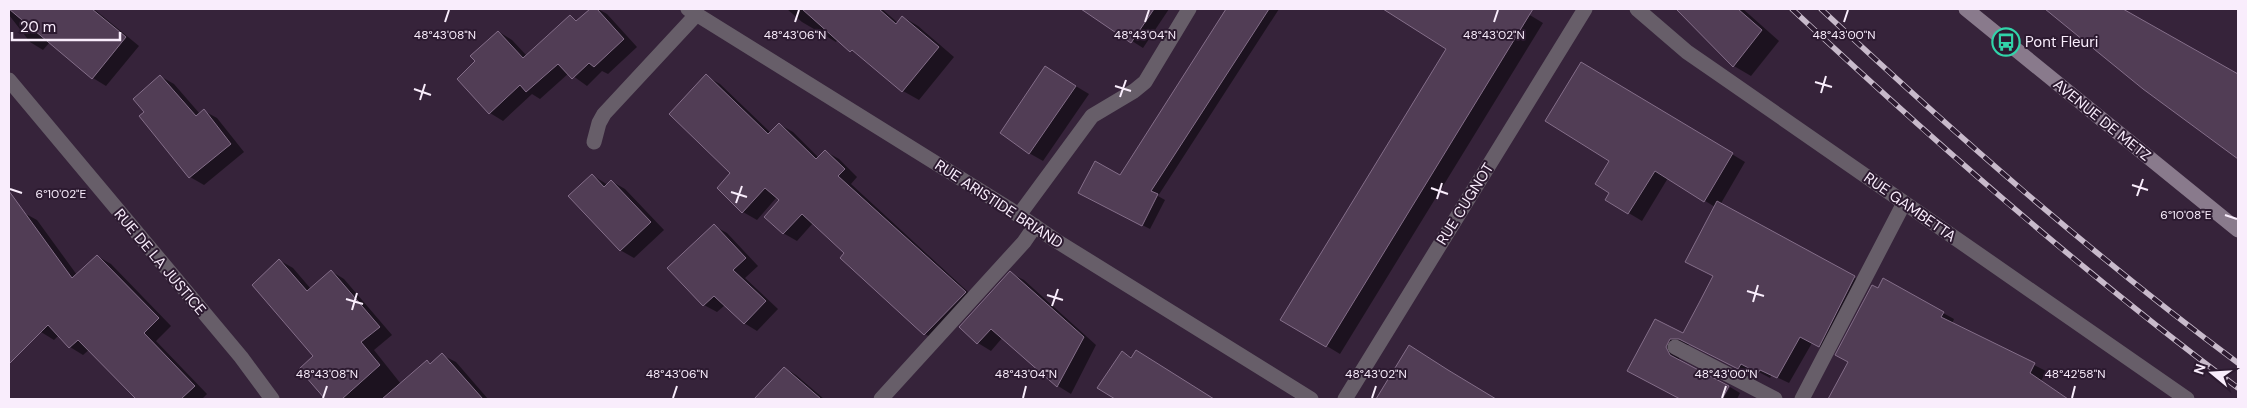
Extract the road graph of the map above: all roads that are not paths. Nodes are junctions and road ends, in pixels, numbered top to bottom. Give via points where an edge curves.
1 (1189, 9) edge
2 (1585, 9) edge
3 (1637, 9) edge
4 (1966, 9) edge
5 (692, 12) edge
6 (9, 80) edge
7 (594, 142) dead end
8 (1904, 203) junction
9 (1019, 215) junction
10 (1035, 226) junction
11 (2238, 230) edge
12 (1675, 346) dead end
13 (272, 399) edge
14 (881, 399) edge
15 (1311, 399) edge
16 (1345, 399) edge
17 (1775, 399) edge
18 (1802, 399) edge
19 (2187, 399) edge

1 - 9 street via 1144,82 1134,92 1092,116
2 - 16 street, RUE CUGNOT
3 - 8 street, RUE GAMBETTA via 1695,57
4 - 11 main road, AVENUE DE METZ
5 - 7 street via 604,114
5 - 9 street, RUE ARISTIDE BRIAND
6 - 13 street, RUE DE LA JUSTICE via 241,357
8 - 18 street
8 - 19 street, RUE GAMBETTA
9 - 10 street, RUE ARISTIDE BRIAND
10 - 14 street
10 - 15 street, RUE ARISTIDE BRIAND
12 - 17 street

